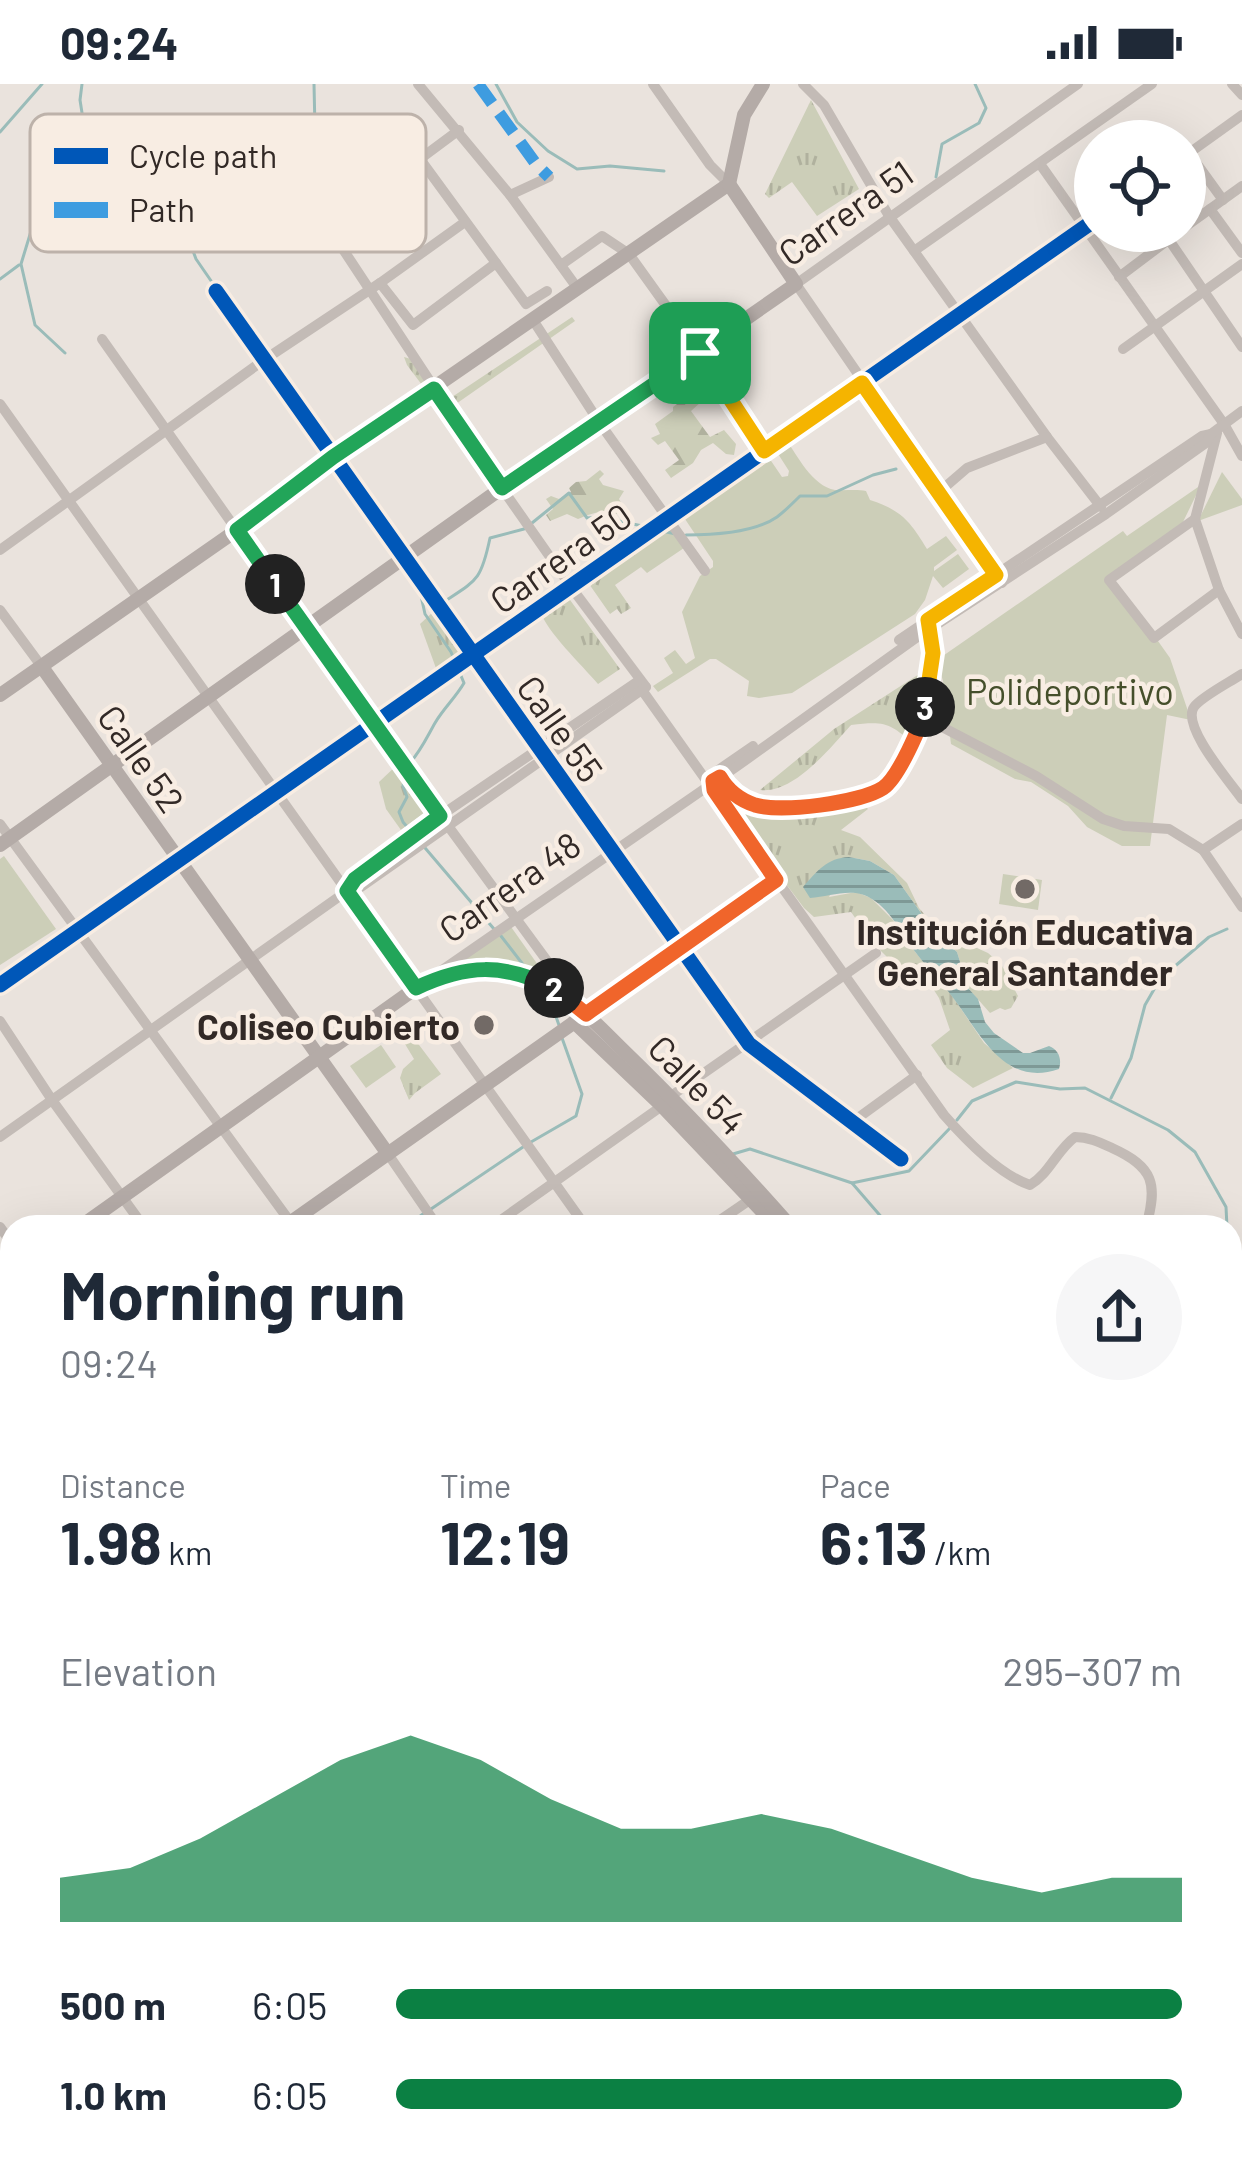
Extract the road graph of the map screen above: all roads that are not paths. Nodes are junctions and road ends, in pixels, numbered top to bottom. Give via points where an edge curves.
1 (418, 84) edge
2 (652, 84) edge
3 (763, 84) edge
4 (803, 84) edge
5 (1053, 84) edge
6 (1078, 84) edge
7 (1152, 84) edge
8 (1232, 84) edge
9 (1132, 90) edge
10 (1242, 95) edge
11 (1062, 96) junction
12 (1242, 115) edge
13 (1099, 120) edge
14 (459, 130) junction
15 (1074, 140) edge
16 (1206, 141) edge
17 (426, 154) edge
18 (1040, 164) junction
19 (426, 167) edge
20 (550, 177) dead end
21 (1206, 178) edge
22 (730, 184) junction
23 (1242, 186) edge
24 (510, 195) junction
25 (1223, 200) junction
26 (1210, 209) junction
27 (1206, 212) edge
28 (1074, 214) edge
29 (889, 216) junction
30 (465, 223) junction
31 (1074, 236) edge
32 (426, 250) edge
33 (914, 251) junction
34 (348, 252) edge
35 (424, 252) edge
36 (1101, 252) edge
37 (1150, 252) edge
38 (1184, 252) edge
39 (1242, 253) edge
40 (629, 254) junction
41 (496, 263) junction
42 (1242, 264) edge
43 (561, 265) junction
44 (1119, 277) junction
45 (796, 284) junction
46 (375, 286) junction
47 (578, 289) junction
48 (216, 291) dead end
49 (547, 291) dead end
50 (1203, 291) junction
51 (961, 316) junction
52 (533, 320) junction
53 (1153, 328) junction
54 (102, 339) dead end
55 (1242, 347) edge
56 (1123, 349) dead end
57 (700, 353) junction
58 (264, 360) junction
59 (862, 383) junction
60 (434, 389) junction
61 (0, 404) edge
62 (1242, 411) edge
63 (599, 422) junction
64 (1218, 429) junction
65 (166, 430) junction
66 (1047, 437) junction
67 (764, 451) junction
68 (1242, 456) edge
69 (333, 457) junction
70 (502, 488) junction
71 (938, 493) junction
72 (69, 501) junction
73 (1102, 509) junction
74 (670, 517) junction
75 (1195, 518) junction
76 (237, 530) junction
77 (0, 550) edge
78 (406, 559) junction
79 (705, 571) dead end
80 (999, 579) junction
81 (571, 587) junction
82 (1219, 590) junction
83 (137, 597) junction
84 (0, 610) edge
85 (929, 624) junction
86 (305, 627) junction
87 (1242, 634) edge
88 (472, 654) junction
89 (42, 667) junction
90 (1242, 674) edge
91 (641, 685) junction
92 (0, 695) edge
93 (208, 696) junction
94 (923, 717) junction
95 (374, 725) junction
96 (542, 752) junction
97 (110, 765) junction
98 (712, 781) junction
99 (277, 793) junction
100 (1242, 799) edge
101 (444, 821) junction
102 (1242, 824) edge
103 (3, 836) edge
104 (1203, 850) junction
105 (611, 851) junction
106 (179, 862) junction
107 (776, 880) junction
108 (347, 891) junction
109 (1242, 908) edge
110 (514, 918) junction
111 (76, 930) junction
112 (679, 948) junction
113 (876, 952) dead end
114 (249, 959) junction
115 (845, 973) junction
116 (0, 985) edge
117 (416, 988) junction
118 (580, 1018) junction
119 (0, 1021) edge
120 (151, 1028) junction
121 (749, 1044) junction
122 (319, 1058) junction
123 (917, 1075) junction
124 (485, 1085) junction
125 (52, 1100) junction
126 (667, 1101) junction
127 (851, 1123) junction
128 (221, 1125) junction
129 (0, 1137) edge
130 (388, 1154) junction
131 (901, 1159) dead end
132 (554, 1183) junction
133 (121, 1197) junction
134 (751, 1199) junction
135 (96, 1215) edge
136 (135, 1215) edge
137 (283, 1215) edge
138 (304, 1215) edge
139 (430, 1215) edge
140 (508, 1215) edge
141 (577, 1215) edge
142 (728, 1215) edge
143 (766, 1215) edge
144 (779, 1215) edge
145 (1148, 1215) edge

1 - 14 street
2 - 22 street
3 - 22 main road via 744,115
4 - 29 street via 824,105
5 - 11 street
6 - 11 street, Carrera 51
7 - 9 street
8 - 10 street
9 - 13 street
11 - 29 street, Carrera 51
12 - 16 street
14 - 17 street
14 - 24 street
15 - 18 street
18 - 28 street
18 - 33 street
19 - 30 street
20 - 24 street
21 - 25 street
22 - 40 main road
22 - 45 main road
23 - 25 street
24 - 43 street
25 - 26 street
26 - 27 street
26 - 39 street
29 - 33 street
29 - 45 street, Carrera 51
30 - 32 street
30 - 41 street
31 - 51 street, Carrera 50
33 - 51 street
34 - 46 street
35 - 46 street
36 - 44 street
37 - 44 street
38 - 50 street
40 - 43 street via 602,236
40 - 47 main road
40 - 57 street
41 - 46 street via 413,325
41 - 49 street via 526,304
42 - 50 street
43 - 47 street
44 - 53 street
45 - 57 main road, Carrera 51
45 - 59 street
46 - 58 street
46 - 60 street
47 - 52 main road
48 - 58 street, Calle 55
50 - 53 street
50 - 55 street
51 - 59 street, Carrera 50
51 - 66 street
52 - 60 main road
52 - 63 street
53 - 56 street
53 - 64 street
54 - 65 street, Calle 54
57 - 63 main road, Carrera 51
57 - 67 street
58 - 65 street
58 - 69 street, Calle 55
59 - 67 street, Carrera 50
59 - 71 street
60 - 69 main road
60 - 70 street
61 - 72 street
62 - 64 street, Carrera 48
63 - 70 main road, Carrera 51
63 - 74 street
64 - 68 street
64 - 73 street, Carrera 48
64 - 75 street
65 - 72 street
65 - 76 street, Calle 54
66 - 71 street via 967,468
66 - 73 street
67 - 74 street, Carrera 50
69 - 76 main road
69 - 78 street, Calle 55
70 - 78 main road, Carrera 51
70 - 81 street
71 - 80 street
72 - 77 street
72 - 83 street
73 - 80 street, Carrera 48
74 - 79 street
74 - 81 street, Carrera 50
75 - 82 street
75 - 82 street via 1109,580 1154,638
76 - 83 main road
76 - 86 street, Calle 54
78 - 86 main road, Carrera 51
78 - 88 street, Calle 55
80 - 85 street, Carrera 48
81 - 88 street, Carrera 50
81 - 91 street
82 - 87 street
83 - 89 main road
83 - 93 street
84 - 89 street, Calle 52
85 - 94 street
85 - 98 street, Carrera 48
86 - 93 main road, Carrera 51
86 - 95 street, Calle 54
88 - 95 street, Carrera 50
88 - 96 street, Calle 55
89 - 92 main road
89 - 97 main road, Calle 52
90 - 100 street via 1191,714
91 - 96 street
91 - 98 street
93 - 97 main road, Carrera 51
93 - 99 street
94 - 98 street via 887,786 842,808 766,813
94 - 104 street via 1102,819 1169,829
95 - 99 street, Carrera 50
95 - 101 street, Calle 54
96 - 101 street
96 - 105 street, Calle 55
97 - 103 main road, Carrera 51
97 - 106 main road, Calle 52
98 - 105 street, Carrera 48
98 - 107 street
99 - 106 street, Carrera 50
99 - 108 street
101 - 108 street
101 - 110 street, Calle 54
102 - 104 street
103 - 111 street
104 - 109 street
105 - 110 street, Carrera 48
105 - 112 street, Calle 55
106 - 111 street, Carrera 50
106 - 114 main road, Calle 52
107 - 112 street
107 - 115 street
108 - 114 street
108 - 117 street
110 - 117 street, Carrera 48
110 - 118 street, Calle 54
111 - 116 street, Carrera 50
111 - 120 street
112 - 118 street
112 - 121 street, Calle 55
113 - 115 street
114 - 120 street
114 - 122 main road, Calle 52
115 - 121 street
115 - 123 street
117 - 118 main road via 452,973 506,970 562,992
117 - 122 main road, Carrera 48
117 - 124 street
118 - 124 main road
118 - 126 main road, Calle 54
119 - 125 street
120 - 125 street
120 - 128 street
121 - 126 street
121 - 127 street, Calle 55
122 - 128 main road, Carrera 48
122 - 130 main road, Calle 52
123 - 127 street
123 - 145 street via 961,1134 1017,1181 1037,1181 1075,1137 1134,1158 1150,1177
124 - 130 main road
124 - 132 street
125 - 129 street
125 - 133 street
126 - 132 street
126 - 134 main road, Calle 54
126 - 144 main road, Calle 54
127 - 131 street, Calle 55
128 - 133 main road, Carrera 48
128 - 137 street
130 - 138 main road
130 - 139 street, Calle 52
132 - 140 street
132 - 141 street
133 - 135 main road, Carrera 48
133 - 136 street
134 - 142 street
134 - 143 main road, Calle 54

